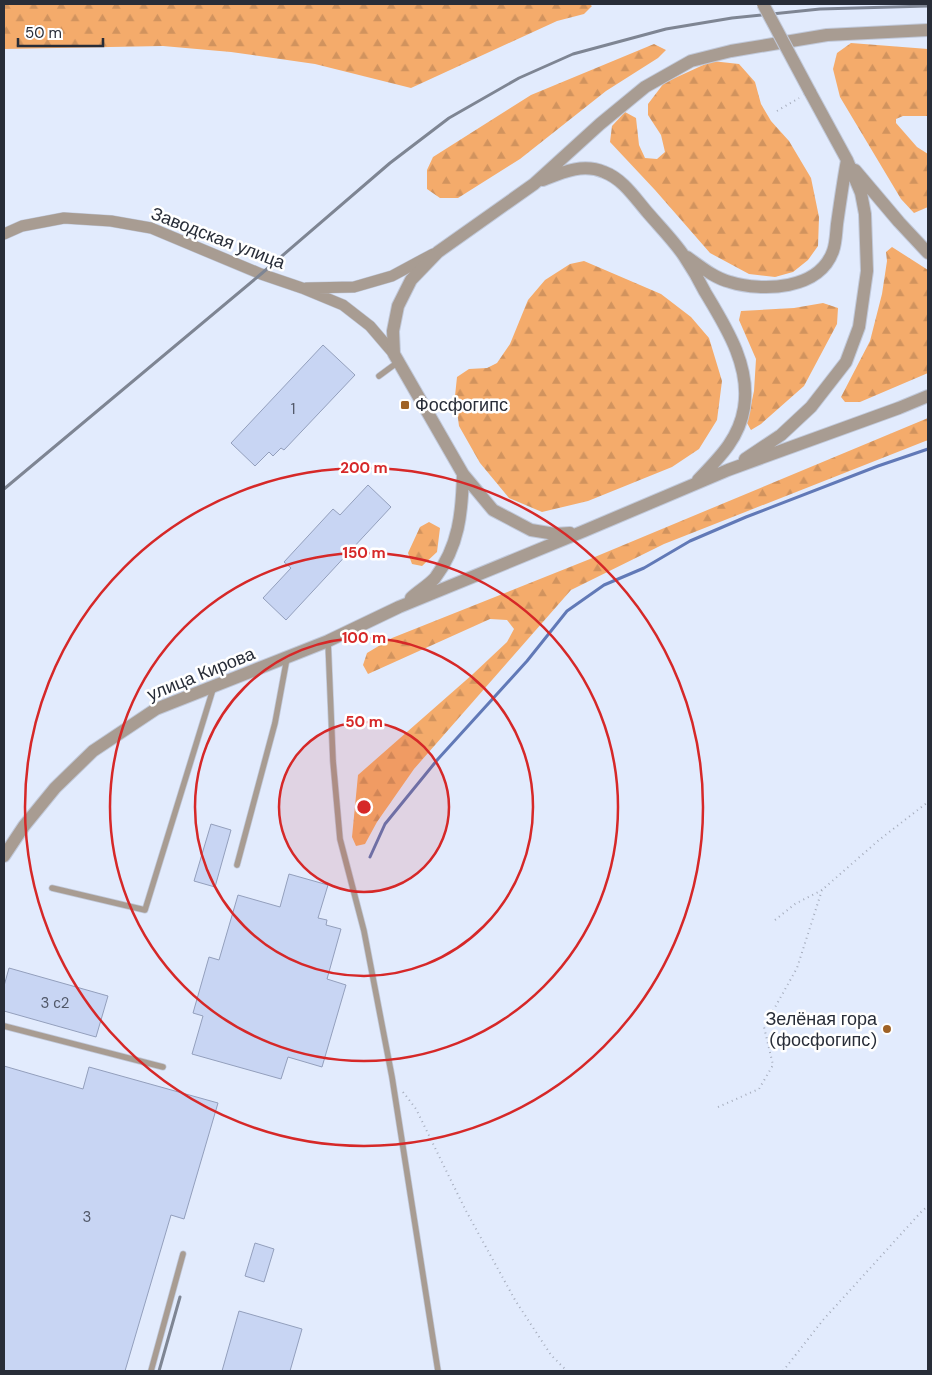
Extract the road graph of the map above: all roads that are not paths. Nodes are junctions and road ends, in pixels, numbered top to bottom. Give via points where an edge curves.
1 (762, 4) edge
2 (928, 30) edge
3 (846, 160) junction
4 (534, 184) junction
5 (4, 234) edge
6 (438, 252) junction
7 (928, 253) edge
8 (684, 255) junction
9 (302, 288) junction
10 (396, 358) junction
11 (379, 376) dead end
12 (928, 396) edge
13 (728, 470) junction
14 (463, 474) junction
15 (693, 484) junction
16 (584, 531) junction
17 (399, 607) junction
18 (328, 641) junction
19 (287, 658) junction
20 (214, 686) junction
21 (4, 856) edge
22 (237, 865) dead end
23 (52, 888) dead end
24 (4, 1026) edge
25 (162, 1067) dead end
26 (183, 1254) dead end
27 (151, 1371) edge
28 (438, 1371) edge

1 - 3 street, bridge
2 - 4 street via 827,36 732,50 690,61 645,87
3 - 7 street
3 - 8 street via 833,250 824,268 812,277 794,284 750,286 729,282
3 - 13 street via 865,214 867,271 859,328 846,362 812,407 781,435
4 - 6 street
4 - 8 street via 571,168 605,172 629,191
5 - 9 street, Заводская улица via 22,226 64,218 151,228
6 - 9 street via 392,276 354,287
6 - 10 street via 411,280 398,306 393,330
8 - 15 street via 722,320 738,353 745,380 744,408 738,431 725,452
9 - 10 street, Заводская улица via 342,305 370,326
10 - 11 lane
10 - 14 street
12 - 13 street
13 - 15 street
14 - 16 street via 493,510 530,530 555,534
14 - 17 street via 456,542 434,578
15 - 16 street
16 - 17 street
17 - 18 street, улица Кирова
18 - 19 street, улица Кирова
18 - 28 lane via 340,839 364,931 390,1067
19 - 20 street, улица Кирова
19 - 22 lane via 275,723
20 - 21 street, улица Кирова via 156,709 93,751 55,788
20 - 23 lane via 145,910
24 - 25 lane
26 - 27 lane

